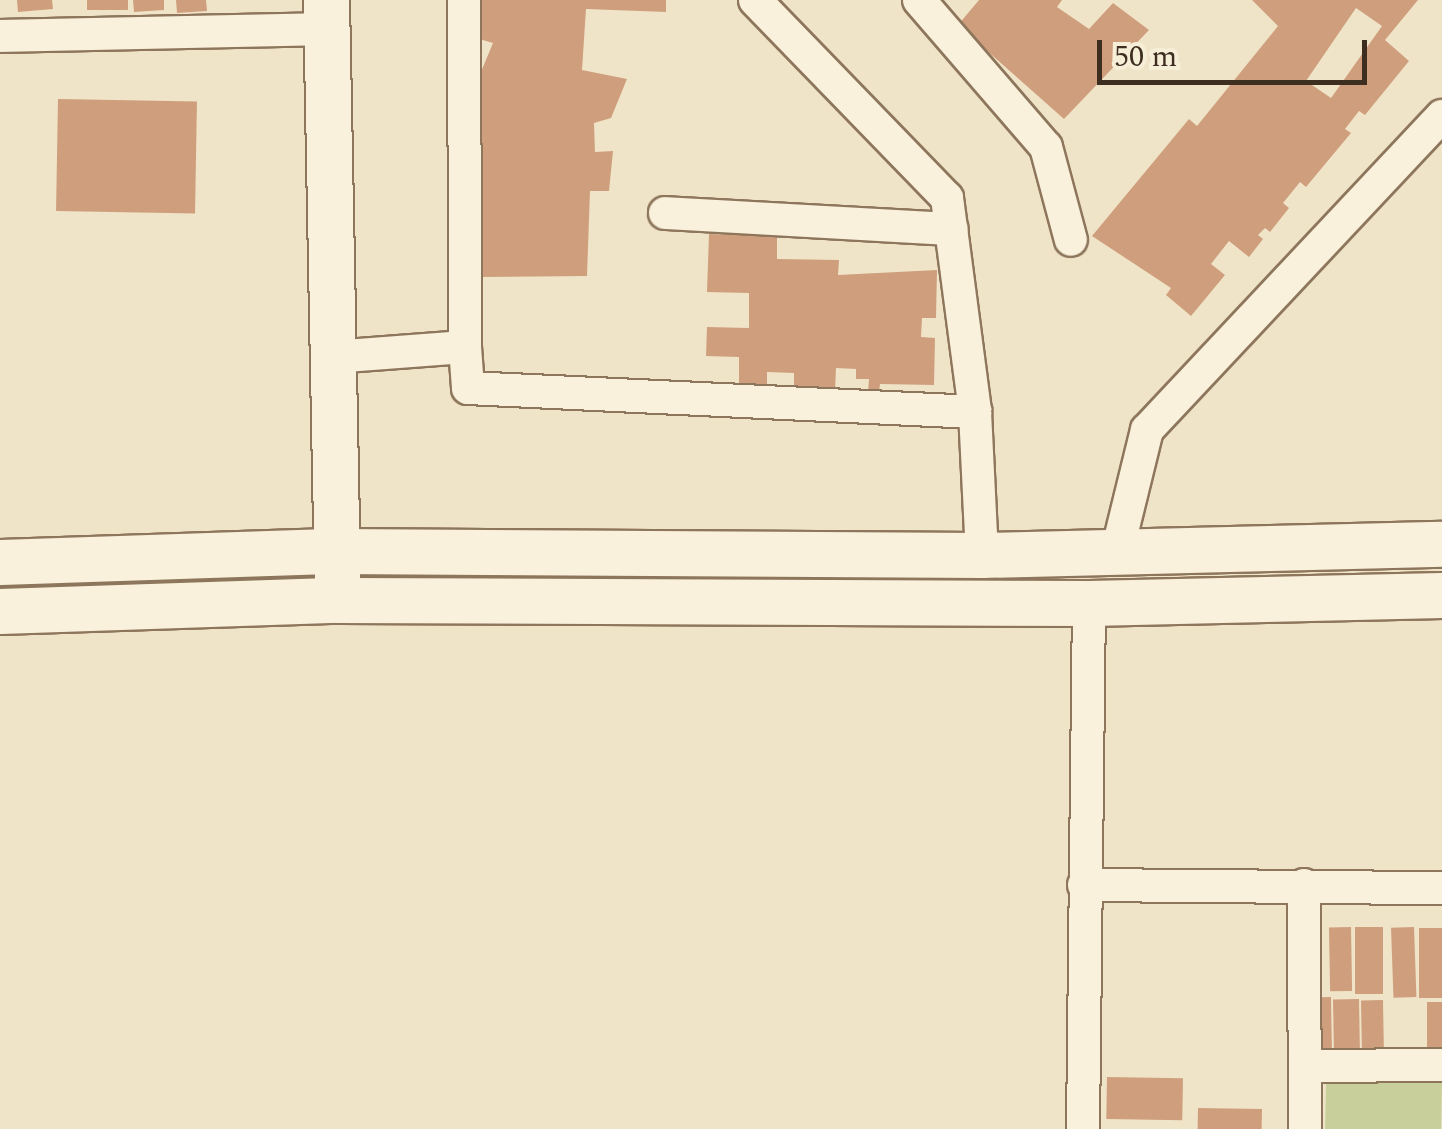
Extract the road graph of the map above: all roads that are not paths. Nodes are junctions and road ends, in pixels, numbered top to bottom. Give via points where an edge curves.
1 (464, 0) edge
2 (755, 0) edge
3 (919, 0) edge
4 (326, 15) edge
5 (0, 36) edge
6 (1442, 116) edge
7 (665, 213) dead end
8 (952, 230) junction
9 (1070, 240) dead end
10 (464, 348) junction
11 (332, 357) junction
12 (975, 412) junction
13 (1442, 544) edge
14 (336, 551) junction
15 (1117, 552) junction
16 (982, 555) junction
17 (0, 562) edge
18 (1442, 595) edge
19 (337, 600) junction
20 (1089, 603) junction
21 (0, 611) edge
22 (1084, 885) junction
23 (1304, 885) junction
24 (1442, 888) edge
25 (1442, 1065) edge
26 (1304, 1066) junction
27 (1084, 1129) edge
28 (1304, 1129) edge

1 - 10 street
2 - 8 street via 942,190
3 - 9 street via 1046,147
4 - 5 street
4 - 11 street
6 - 15 street via 1147,430
7 - 8 street
8 - 12 street
10 - 11 street
10 - 12 street via 468,388
11 - 14 street
12 - 16 street
13 - 15 street
14 - 16 street
14 - 17 street
14 - 19 street
15 - 16 street
18 - 20 street
19 - 20 street
19 - 21 street
20 - 22 street
22 - 23 street
22 - 27 street
23 - 24 street
23 - 26 street
25 - 26 street
26 - 28 street

